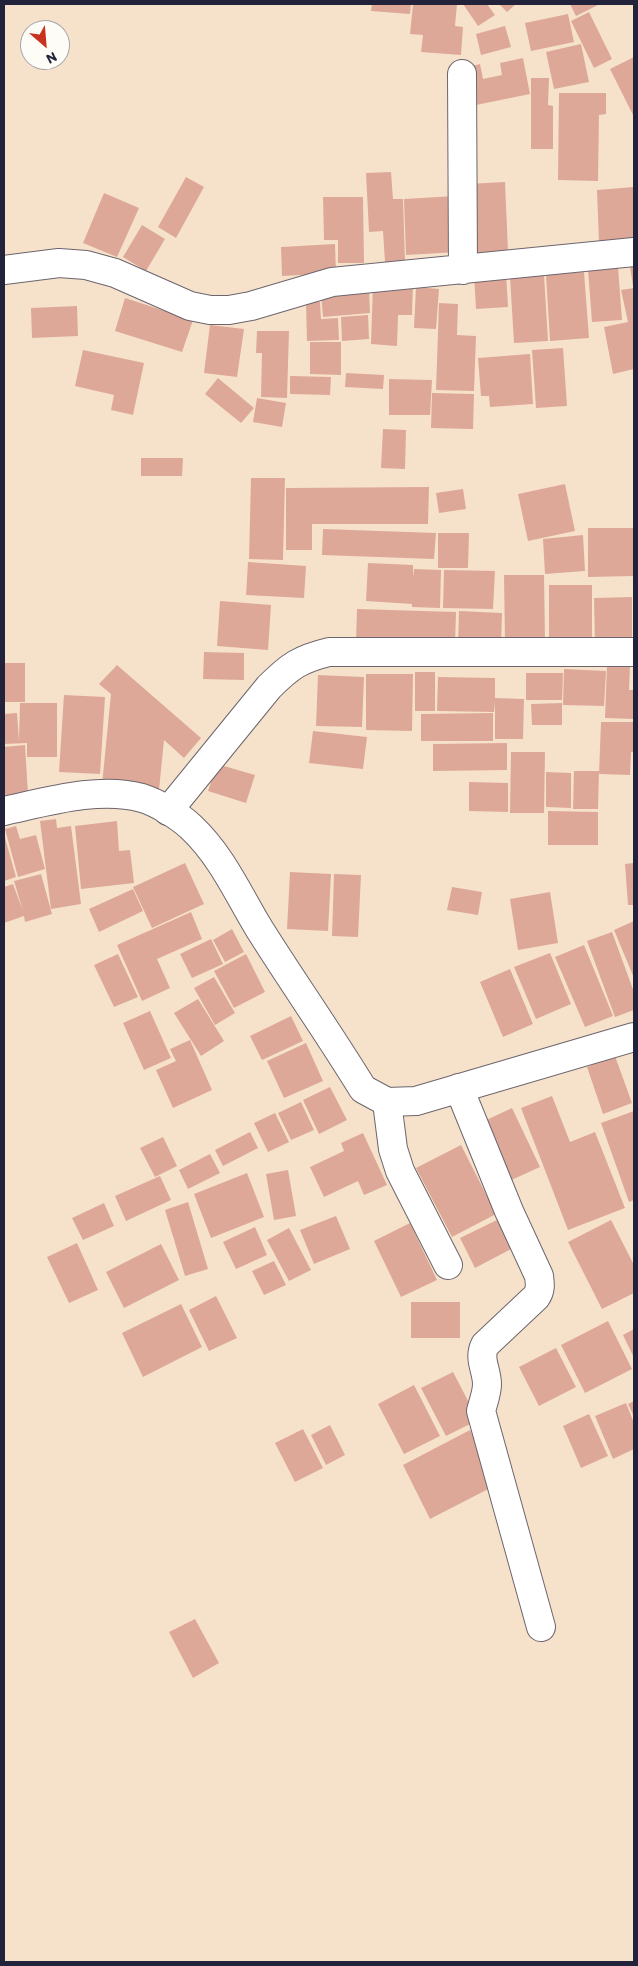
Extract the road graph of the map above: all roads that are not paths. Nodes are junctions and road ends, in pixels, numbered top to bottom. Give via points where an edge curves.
1 (462, 74) dead end
2 (634, 252) edge
3 (4, 270) edge
4 (463, 270) junction
5 (634, 652) edge
6 (168, 811) junction
7 (4, 812) edge
8 (633, 1041) edge
9 (459, 1088) junction
10 (387, 1102) junction
11 (448, 1265) dead end
12 (541, 1628) dead end

1 - 4 street
2 - 4 street
3 - 4 street via 59,263 86,265 115,273 190,306 229,310 332,282
5 - 6 street via 329,652 308,657 286,670 269,687
6 - 7 street via 142,798 115,794 71,797
6 - 10 street via 190,826 220,859 260,930 363,1089
8 - 9 street
9 - 10 street via 416,1101
9 - 12 street via 541,1285 536,1297 483,1349 481,1357 487,1384 481,1412
10 - 11 street via 393,1149 400,1171

